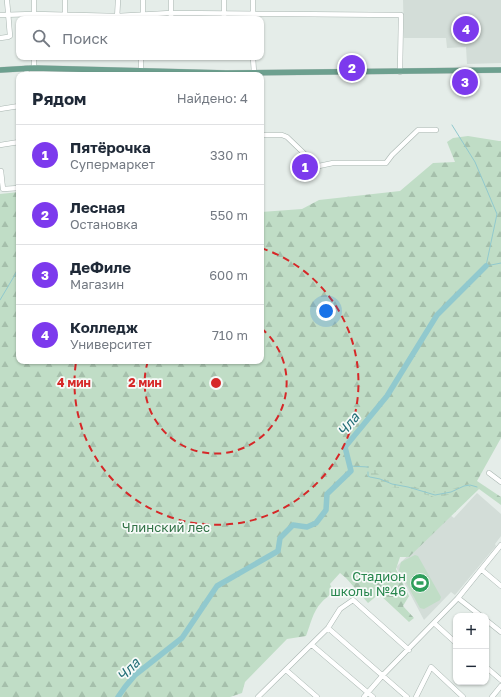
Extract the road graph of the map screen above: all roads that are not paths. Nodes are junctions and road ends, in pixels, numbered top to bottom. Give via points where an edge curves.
1 (7, 0) edge
2 (34, 0) edge
3 (65, 0) edge
4 (118, 0) edge
5 (143, 0) edge
6 (171, 0) edge
7 (224, 0) edge
8 (253, 0) edge
9 (171, 13) junction
10 (224, 13) junction
11 (253, 13) junction
12 (0, 15) edge
13 (8, 15) junction
14 (21, 16) edge
15 (34, 16) edge
16 (61, 16) edge
17 (117, 16) edge
18 (143, 16) edge
19 (150, 16) edge
20 (0, 38) edge
21 (34, 60) edge
22 (142, 60) edge
23 (254, 60) edge
24 (26, 68) junction
25 (34, 68) junction
26 (0, 70) edge
27 (501, 70) edge
28 (141, 71) junction
29 (27, 72) edge
30 (169, 72) edge
31 (254, 72) edge
32 (400, 72) junction
33 (264, 73) edge
34 (16, 106) edge
35 (0, 109) edge
36 (436, 130) dead end
37 (264, 134) edge
38 (16, 142) edge
39 (0, 145) edge
40 (1, 171) dead end
41 (16, 188) edge
42 (489, 473) dead end
43 (501, 482) edge
44 (501, 545) edge
45 (482, 570) junction
46 (501, 586) edge
47 (458, 598) junction
48 (477, 613) edge
49 (489, 622) edge
50 (434, 623) junction
51 (328, 628) junction
52 (501, 632) edge
53 (453, 640) edge
54 (312, 645) junction
55 (409, 650) junction
56 (286, 670) junction
57 (489, 670) edge
58 (383, 675) junction
59 (501, 680) edge
60 (501, 686) edge
61 (368, 692) junction
62 (260, 696) edge
63 (317, 697) edge
64 (364, 697) edge
65 (373, 697) edge
66 (408, 697) edge
67 (416, 697) edge
68 (463, 697) edge
69 (492, 697) edge

1 - 13 street
2 - 15 street
3 - 16 street
4 - 17 street
5 - 18 street
6 - 9 street
7 - 10 street
8 - 11 street
9 - 10 street
9 - 19 street
10 - 11 street
11 - 32 street via 401,15
12 - 13 street
13 - 14 street
13 - 20 street via 10,36
21 - 25 street
22 - 28 street
23 - 31 street
24 - 25 main road
24 - 26 main road
24 - 29 street
25 - 28 main road
27 - 32 main road
28 - 30 main road
32 - 33 main road
34 - 35 street
36 - 37 street via 418,130 386,163 333,163 324,166 316,164 287,137
38 - 39 street
40 - 41 street via 3,189
42 - 43 street
44 - 45 street
45 - 46 street
45 - 47 street
47 - 48 street
47 - 50 street
49 - 52 street
50 - 53 street
50 - 55 street
51 - 54 street
51 - 55 street via 340,609 353,600
51 - 58 street
54 - 56 street
54 - 61 street
55 - 58 street
56 - 62 street
56 - 63 street
57 - 59 street
58 - 61 street
58 - 66 street
60 - 69 street
61 - 64 street
61 - 65 street
67 - 68 street via 431,667

